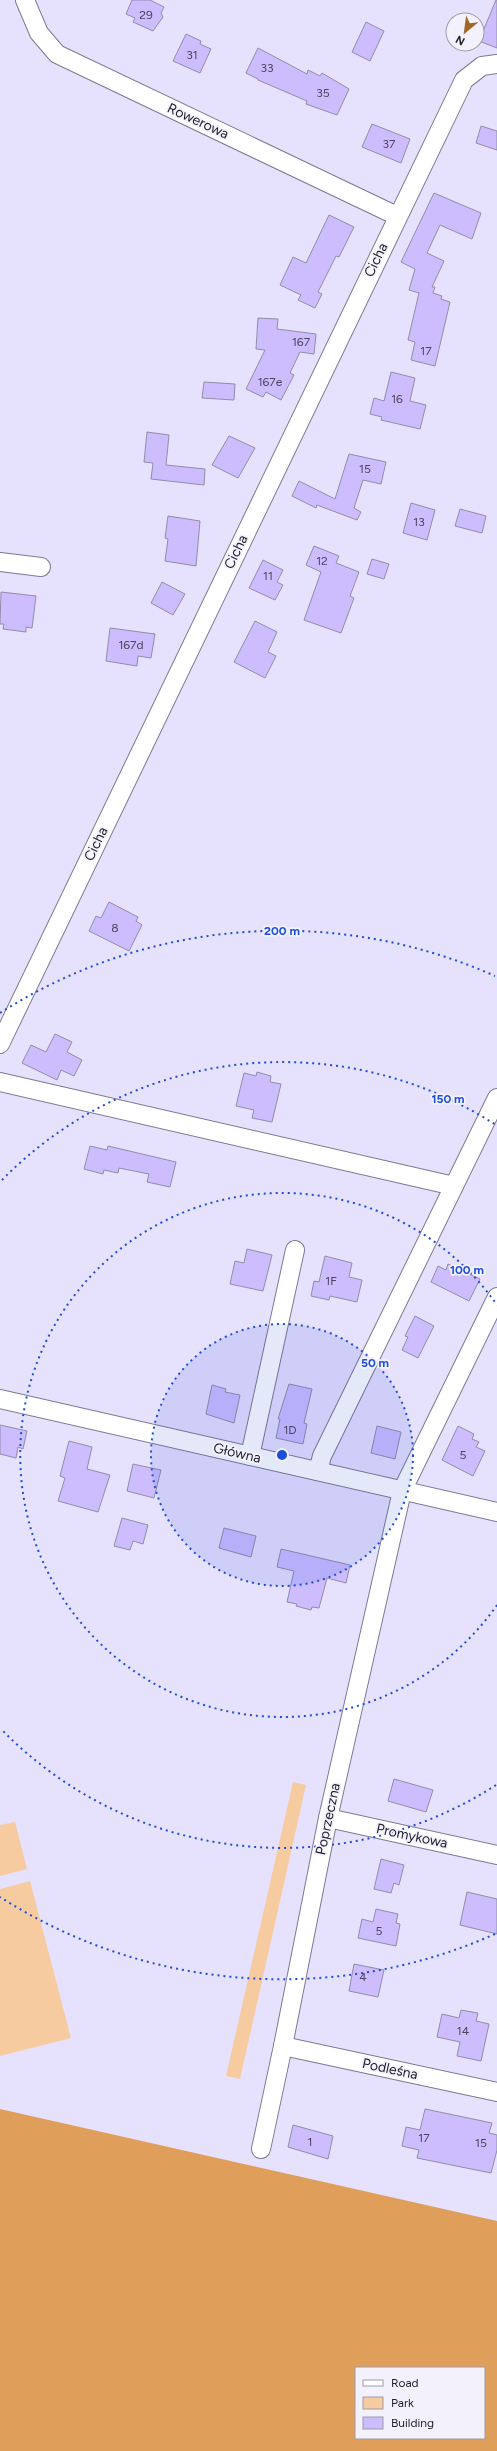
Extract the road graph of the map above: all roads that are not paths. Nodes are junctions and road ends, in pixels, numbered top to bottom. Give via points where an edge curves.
1 (25, 0) edge
2 (490, 65) edge
3 (397, 216) junction
4 (0, 562) edge
5 (41, 567) dead end
6 (0, 1044) edge
7 (0, 1082) edge
8 (497, 1098) edge
9 (454, 1186) junction
10 (295, 1250) dead end
11 (497, 1297) edge
12 (0, 1399) edge
13 (250, 1456) junction
14 (318, 1471) junction
15 (402, 1492) junction
16 (497, 1512) edge
17 (328, 1818) junction
18 (497, 1855) edge
19 (283, 2046) junction
20 (497, 2092) edge
21 (261, 2149) dead end

1 - 3 street, Rowerowa via 39,33 56,54
2 - 3 street, Cicha via 464,80
3 - 6 street, Cicha
4 - 5 street
7 - 9 street
8 - 9 street
9 - 14 street via 322,1456
10 - 13 street
11 - 15 street, Poprzeczna
12 - 13 street, Główna
13 - 14 street, Główna
14 - 15 street, Główna
15 - 16 street, Główna
15 - 17 street, Poprzeczna
17 - 18 street, Promykowa
17 - 19 street, Poprzeczna
19 - 20 street, Podleśna
19 - 21 street, Poprzeczna

